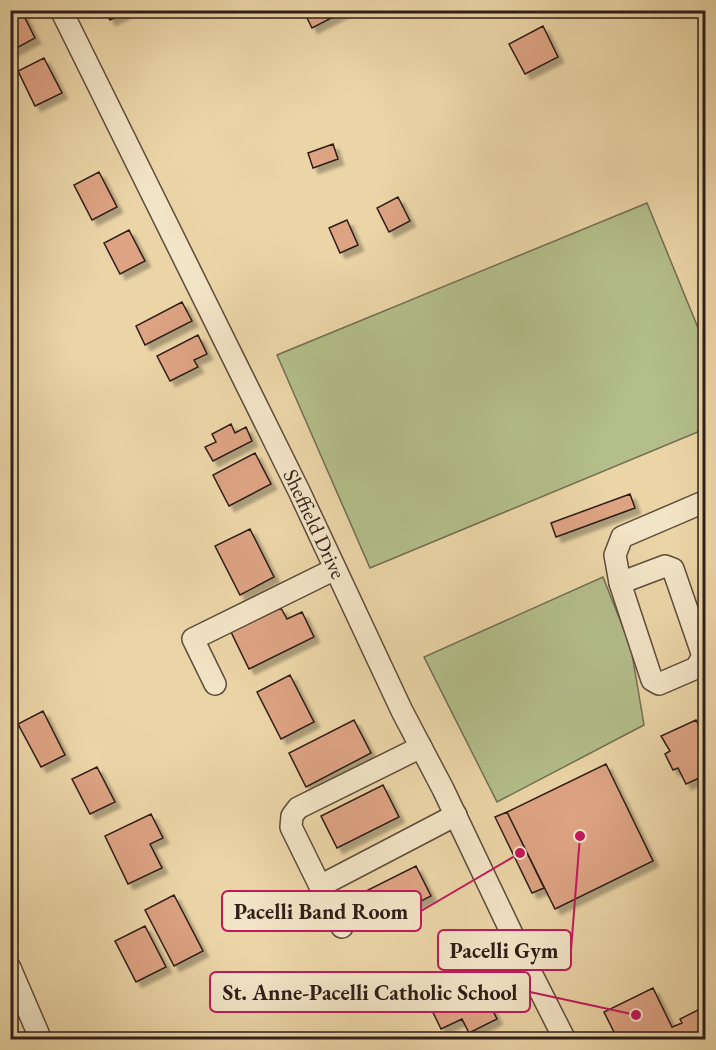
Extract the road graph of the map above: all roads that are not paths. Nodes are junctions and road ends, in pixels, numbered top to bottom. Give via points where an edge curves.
1 (62, 10) edge
2 (705, 501) edge
3 (335, 569) junction
4 (620, 583) junction
5 (215, 684) dead end
6 (421, 747) junction
7 (456, 815) junction
8 (320, 886) junction
9 (342, 927) dead end
10 (10, 968) edge
11 (41, 1040) edge
12 (565, 1040) edge

1 - 3 street, Sheffield Drive
2 - 4 street via 622,537 615,555
3 - 5 street via 193,639
3 - 6 street, Sheffield Drive
4 - 4 street via 665,566 673,569 703,656 696,668 659,684 652,680
6 - 7 street, Sheffield Drive
6 - 8 street via 298,808 292,816 291,827
7 - 8 street
7 - 12 street, Sheffield Drive
8 - 9 street
10 - 11 street

